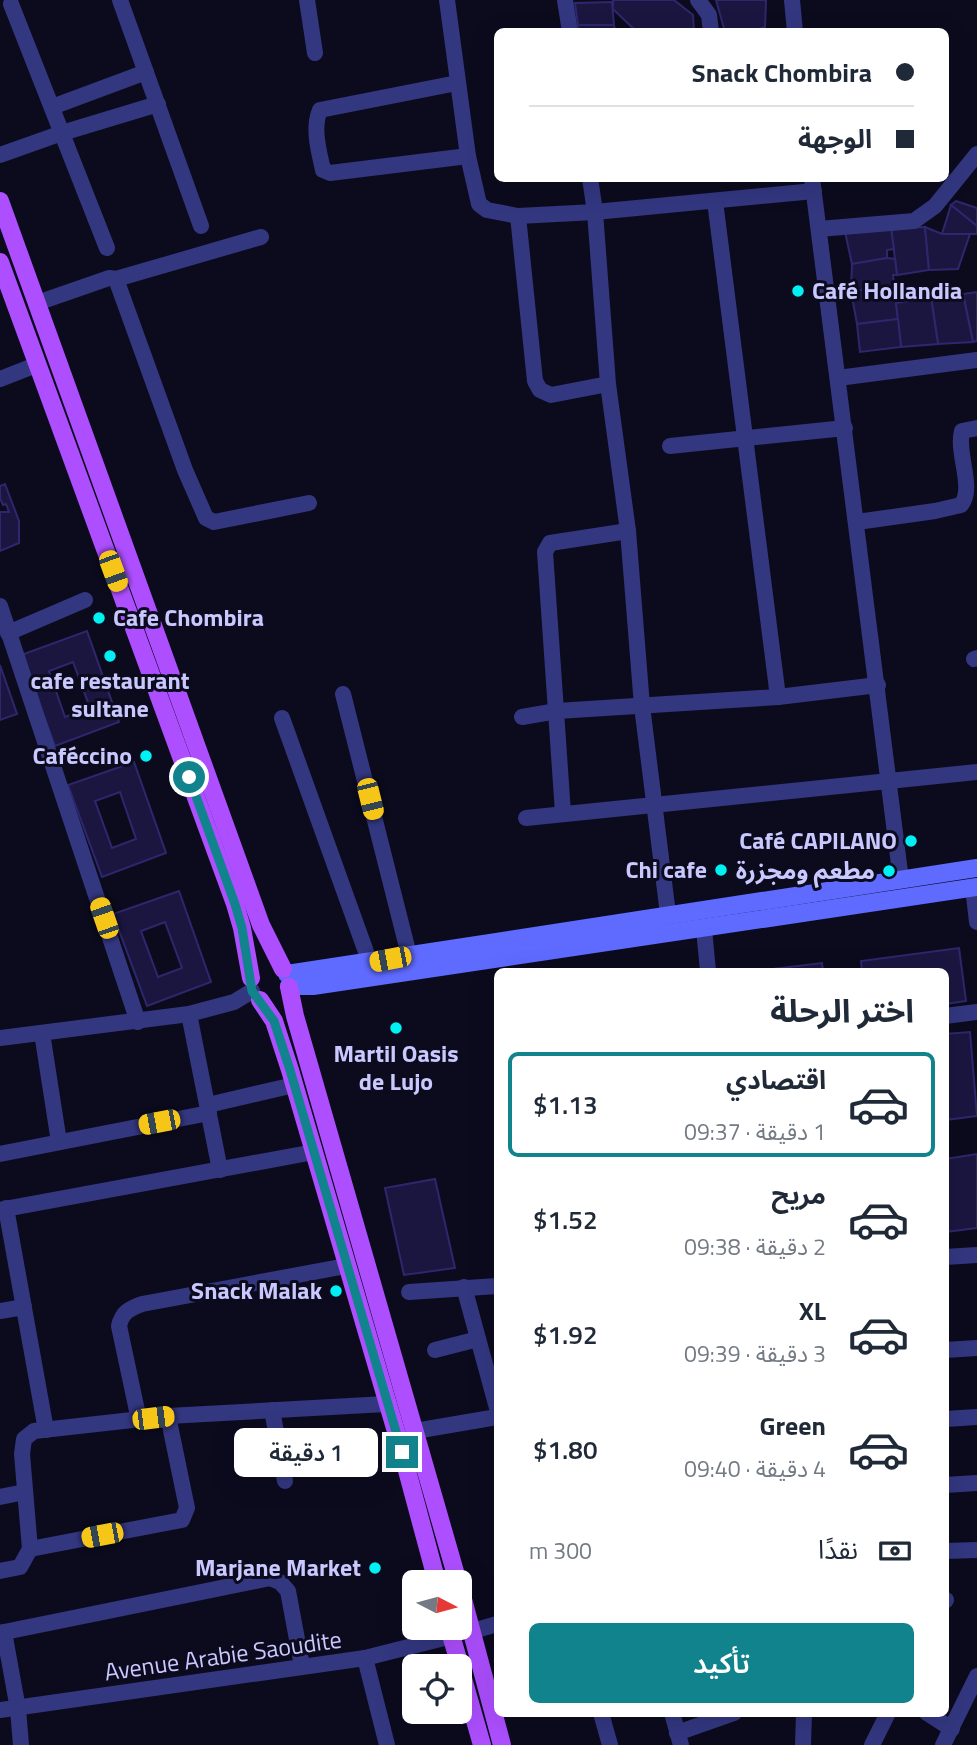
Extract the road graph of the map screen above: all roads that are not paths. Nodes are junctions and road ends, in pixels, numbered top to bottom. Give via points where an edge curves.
1 (120, 0) edge
2 (307, 0) edge
3 (447, 0) edge
4 (565, 0) edge
5 (698, 0) edge
6 (792, 0) edge
7 (11, 4) dead end
8 (569, 28) edge
9 (711, 28) edge
10 (795, 28) edge
11 (315, 53) dead end
12 (146, 72) junction
13 (457, 83) junction
14 (158, 103) junction
15 (52, 107) junction
16 (62, 133) junction
17 (0, 155) edge
18 (468, 156) junction
19 (975, 159) edge
20 (591, 182) edge
21 (813, 185) edge
22 (0, 201) edge
23 (715, 201) junction
24 (595, 212) junction
25 (518, 216) junction
26 (201, 226) dead end
27 (819, 229) junction
28 (261, 237) dead end
29 (107, 248) dead end
30 (0, 262) edge
31 (116, 279) junction
32 (37, 303) junction
33 (977, 360) edge
34 (36, 365) junction
35 (838, 378) junction
36 (0, 379) edge
37 (608, 384) junction
38 (845, 428) junction
39 (977, 428) edge
40 (745, 437) junction
41 (670, 446) dead end
42 (971, 500) edge
43 (309, 503) dead end
44 (858, 522) junction
45 (628, 531) junction
46 (85, 600) dead end
47 (0, 606) edge
48 (8, 633) junction
49 (878, 685) junction
50 (343, 694) dead end
51 (778, 697) junction
52 (642, 706) junction
53 (557, 710) junction
54 (522, 717) dead end
55 (282, 718) dead end
56 (977, 772) edge
57 (889, 781) junction
58 (654, 805) junction
59 (563, 813) junction
60 (526, 818) dead end
61 (977, 868) edge
62 (901, 880) junction
63 (975, 887) edge
64 (668, 914) junction
65 (977, 922) edge
66 (704, 929) junction
67 (410, 955) junction
68 (370, 963) junction
69 (708, 968) edge
70 (287, 979) junction
71 (254, 990) junction
72 (977, 1012) edge
73 (189, 1013) junction
74 (949, 1016) edge
75 (138, 1022) junction
76 (42, 1033) junction
77 (0, 1038) edge
78 (294, 1085) junction
79 (208, 1109) junction
80 (59, 1142) junction
81 (314, 1152) junction
82 (0, 1154) edge
83 (220, 1170) junction
84 (3, 1209) edge
85 (977, 1255) edge
86 (949, 1257) edge
87 (346, 1266) junction
88 (494, 1286) edge
89 (464, 1287) junction
90 (409, 1292) dead end
91 (24, 1307) junction
92 (0, 1311) edge
93 (478, 1339) junction
94 (977, 1348) edge
95 (435, 1350) dead end
96 (949, 1350) edge
97 (494, 1397) edge
98 (386, 1404) junction
99 (272, 1410) junction
100 (167, 1416) junction
101 (977, 1417) edge
102 (494, 1418) edge
103 (949, 1419) edge
104 (139, 1420) junction
105 (46, 1430) junction
106 (415, 1431) junction
107 (285, 1481) dead end
108 (977, 1483) edge
109 (949, 1485) edge
110 (25, 1492) junction
111 (0, 1497) edge
112 (30, 1549) junction
113 (977, 1550) edge
114 (949, 1551) edge
115 (434, 1570) edge
116 (455, 1570) edge
117 (0, 1571) edge
118 (494, 1625) edge
119 (472, 1628) edge
120 (473, 1631) junction
121 (2, 1633) edge
122 (424, 1640) edge
123 (365, 1658) junction
124 (302, 1666) junction
125 (977, 1676) edge
126 (18, 1709) junction
127 (0, 1710) edge
128 (472, 1710) edge
129 (977, 1712) edge
130 (494, 1714) edge
131 (960, 1714) junction
132 (495, 1717) edge
133 (602, 1717) edge
134 (672, 1717) edge
135 (726, 1717) edge
136 (804, 1717) edge
137 (886, 1717) edge
138 (933, 1717) edge
139 (952, 1729) junction
140 (679, 1739) edge
141 (382, 1744) edge
142 (21, 1745) edge
143 (482, 1745) edge
144 (502, 1745) edge
145 (610, 1745) edge
146 (803, 1745) edge
147 (872, 1745) edge
148 (943, 1745) edge

1 - 12 street
2 - 11 street
3 - 13 street
4 - 8 street
5 - 9 street via 709,15
6 - 10 street
7 - 15 street
12 - 14 street
12 - 15 street
13 - 18 street
13 - 18 street via 320,110 318,144 323,170 330,173
14 - 16 street
14 - 26 street
15 - 16 street
16 - 17 street
16 - 29 street
18 - 25 street via 479,204 486,210
19 - 27 street via 935,206 915,221
20 - 24 street
21 - 23 street
21 - 27 street
22 - 32 main road
23 - 24 street
23 - 40 street
24 - 25 street
24 - 37 street
25 - 37 street via 535,381 551,395
27 - 35 street
28 - 31 street
30 - 34 main road
31 - 32 street
31 - 43 street via 206,518 214,522
32 - 70 main road via 261,925
33 - 35 street
34 - 36 street
34 - 71 main road via 235,904
35 - 38 street
37 - 45 street
38 - 40 street
38 - 44 street
39 - 42 street via 962,432 960,440
40 - 41 street
40 - 51 street
42 - 44 street via 935,511
44 - 49 street
45 - 52 street
45 - 53 street via 550,543 545,552
46 - 48 street
47 - 48 street
48 - 75 street
49 - 51 street
49 - 57 street
50 - 67 street
51 - 52 street
52 - 53 street
52 - 58 street
53 - 54 street
53 - 59 street
55 - 68 street
56 - 57 street
57 - 58 street
57 - 62 street
58 - 59 street
58 - 64 street
59 - 60 street
61 - 62 street
62 - 64 street
63 - 65 street
63 - 66 street
64 - 67 street
66 - 69 street
66 - 70 street via 304,987
67 - 68 street
68 - 70 street
70 - 71 main road via 287,993 278,1001 266,1003
70 - 71 main road via 271,964 264,965 258,967
70 - 106 main road
71 - 73 street via 234,1002
71 - 78 main road via 274,1021
72 - 74 street
73 - 75 street
73 - 79 street
75 - 76 street
76 - 77 street
76 - 80 street
78 - 79 street
78 - 81 main road
79 - 80 street
79 - 83 street
80 - 82 street
81 - 83 street
81 - 87 main road
83 - 84 street
84 - 91 street
85 - 86 street
87 - 98 main road
87 - 104 street via 131,1308 122,1315 119,1326
88 - 89 street
89 - 90 street
89 - 93 street
91 - 92 street
91 - 105 street
93 - 95 street
93 - 97 street
94 - 96 street
98 - 99 street
98 - 115 main road
99 - 100 street
99 - 107 street
100 - 104 street
100 - 112 street via 187,1508 182,1520
101 - 103 street
102 - 106 street
104 - 105 street
105 - 110 street via 24,1439
106 - 116 main road
108 - 109 street
110 - 111 street
110 - 112 street
112 - 117 street via 20,1567
113 - 114 street
118 - 120 street
119 - 120 main road
120 - 130 main road
121 - 124 street via 270,1578 288,1591
121 - 126 street
122 - 123 street, Avenue Arabie Saoudite
123 - 124 street, Avenue Arabie Saoudite
123 - 141 street
124 - 126 street, Avenue Arabie Saoudite
125 - 131 street
126 - 127 street, Avenue Arabie Saoudite
126 - 142 street
128 - 143 main road
129 - 131 street
131 - 139 street
132 - 144 main road
133 - 145 street
134 - 140 street
135 - 140 street
136 - 146 street
137 - 147 street
138 - 139 street
139 - 148 street

